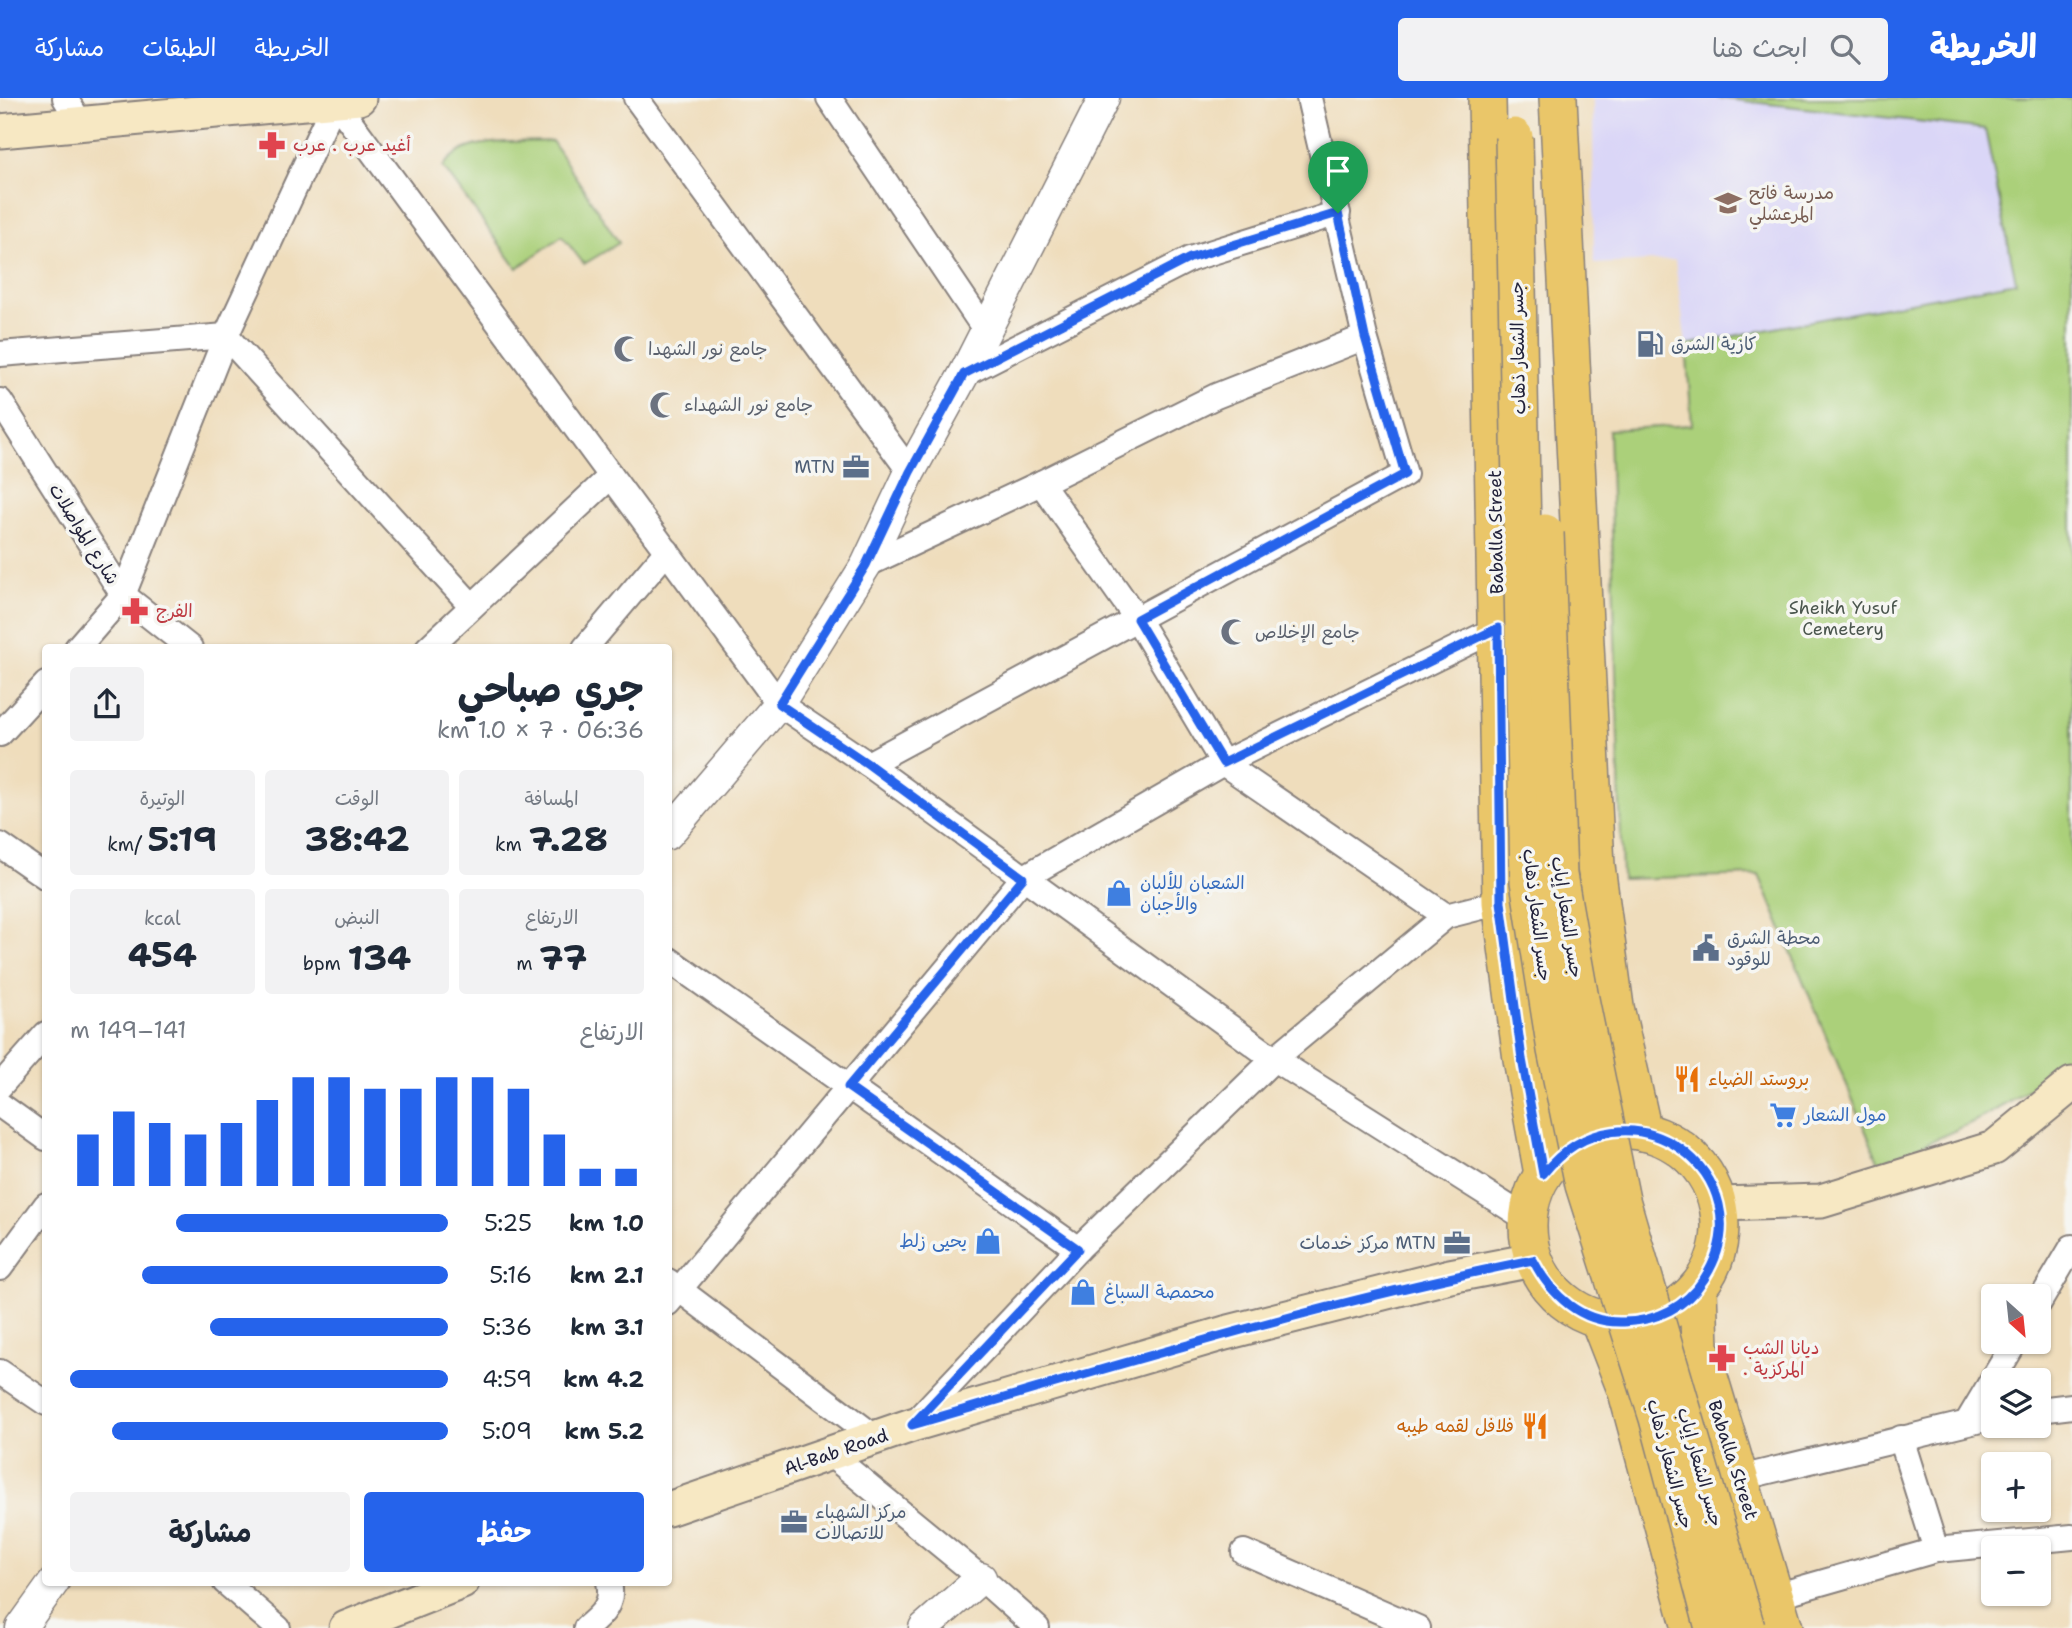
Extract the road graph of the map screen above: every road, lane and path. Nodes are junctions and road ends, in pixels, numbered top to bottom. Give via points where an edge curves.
1 (636, 98) edge
2 (829, 98) edge
3 (1104, 98) edge
4 (1309, 98) edge
5 (1488, 98) edge
6 (1512, 98) edge
7 (1534, 98) edge
8 (1558, 98) edge
9 (333, 100) edge
10 (73, 111) edge
11 (0, 131) edge
12 (1525, 140) junction
13 (1338, 213) junction
14 (986, 331) junction
15 (226, 336) junction
16 (1365, 337) junction
17 (0, 354) edge
18 (964, 374) junction
19 (0, 401) edge
20 (910, 472) junction
21 (611, 476) junction
22 (1041, 484) junction
23 (667, 551) junction
24 (866, 565) junction
25 (123, 595) junction
26 (471, 605) junction
27 (1137, 619) junction
28 (1498, 628) junction
29 (80, 644) edge
30 (185, 644) edge
31 (432, 644) edge
32 (588, 644) edge
33 (42, 688) edge
34 (779, 704) junction
35 (0, 734) edge
36 (1223, 763) junction
37 (868, 764) junction
38 (672, 829) edge
39 (0, 845) edge
40 (42, 874) edge
41 (1023, 878) junction
42 (1501, 902) junction
43 (1446, 916) junction
44 (672, 962) edge
45 (42, 1039) edge
46 (1274, 1059) junction
47 (2072, 1084) edge
48 (0, 1086) edge
49 (848, 1087) junction
50 (0, 1105) edge
51 (1643, 1132) junction
52 (42, 1135) edge
53 (1543, 1174) junction
54 (1719, 1204) junction
55 (42, 1210) edge
56 (1527, 1219) junction
57 (2072, 1247) edge
58 (1078, 1249) junction
59 (1533, 1260) junction
60 (0, 1268) edge
61 (2050, 1284) edge
62 (1698, 1289) junction
63 (673, 1291) edge
64 (1599, 1320) junction
65 (2008, 1354) edge
66 (0, 1372) edge
67 (42, 1400) edge
68 (2072, 1406) edge
69 (2051, 1409) edge
70 (1981, 1418) edge
71 (1968, 1420) junction
72 (912, 1425) junction
73 (876, 1438) junction
74 (1900, 1438) junction
75 (831, 1455) junction
76 (1740, 1478) junction
77 (672, 1508) edge
78 (2072, 1536) edge
79 (1936, 1550) junction
80 (1244, 1552) dead end
81 (981, 1578) junction
82 (51, 1586) edge
83 (230, 1586) edge
84 (452, 1586) edge
85 (610, 1586) edge
86 (1780, 1612) edge
87 (21, 1628) edge
88 (278, 1628) edge
89 (346, 1628) edge
90 (586, 1628) edge
91 (923, 1628) edge
92 (1037, 1628) edge
93 (1418, 1628) edge
94 (1690, 1628) edge
95 (1714, 1628) edge
96 (1746, 1628) edge

1 - 20 street
2 - 14 street
3 - 14 street
4 - 13 street
5 - 28 main road, Baballa Street
6 - 12 main road
7 - 12 main road
8 - 51 main road via 1595,866 1615,1007
9 - 10 main road
9 - 15 street
9 - 21 street
10 - 11 main road
12 - 95 main road, جسر الشعار ذهاب, bridge via 1529,881 1584,1185 1658,1418
12 - 96 main road, جسر الشعار إياب, bridge via 1558,876 1621,1200
13 - 16 street
13 - 18 street via 1190,258
14 - 18 street
15 - 17 street
15 - 25 street
15 - 26 street
16 - 22 street via 1216,396
16 - 27 street via 1405,474
18 - 20 street
19 - 25 street, شارع المواصلات
20 - 24 street
21 - 23 street
21 - 26 street
22 - 24 street
22 - 27 street
23 - 32 street
23 - 34 street
24 - 34 street
25 - 29 street
25 - 30 street, شارع المواصلات
26 - 31 street
27 - 36 street
27 - 37 street
28 - 36 street
28 - 42 main road, Baballa Street
33 - 35 street
34 - 37 street
34 - 38 street
36 - 41 street
36 - 43 street
37 - 41 street
39 - 40 street
41 - 46 street
41 - 49 street
42 - 43 street
42 - 53 main road, Baballa Street
43 - 46 street
44 - 49 street
45 - 48 street
46 - 56 street
46 - 58 street
47 - 54 main road via 1994,1148 1821,1201
49 - 58 street
49 - 63 street
50 - 52 street
51 - 53 main road via 1614,1130 1586,1137 1562,1153
51 - 54 main road via 1669,1140 1692,1157
53 - 56 main road
54 - 62 main road via 1718,1249
55 - 60 street
56 - 59 main road
57 - 61 street
58 - 72 street
59 - 64 main road via 1559,1298
59 - 72 main road, Al-Bab Road via 1450,1276 1238,1330
62 - 64 main road via 1663,1315 1620,1323
62 - 76 main road, Baballa Street via 1700,1347
63 - 73 street
64 - 94 main road via 1627,1392
65 - 71 street
66 - 67 street
68 - 69 street
70 - 71 street
71 - 74 street
72 - 73 main road, Al-Bab Road
73 - 75 main road, Al-Bab Road
74 - 76 street
74 - 79 street
75 - 77 main road, Al-Bab Road
75 - 81 street
76 - 86 main road, Baballa Street
78 - 79 street
79 - 86 street
80 - 93 street
81 - 91 street
81 - 92 street
82 - 87 street
83 - 88 street
84 - 89 main road
85 - 90 street via 608,1605

